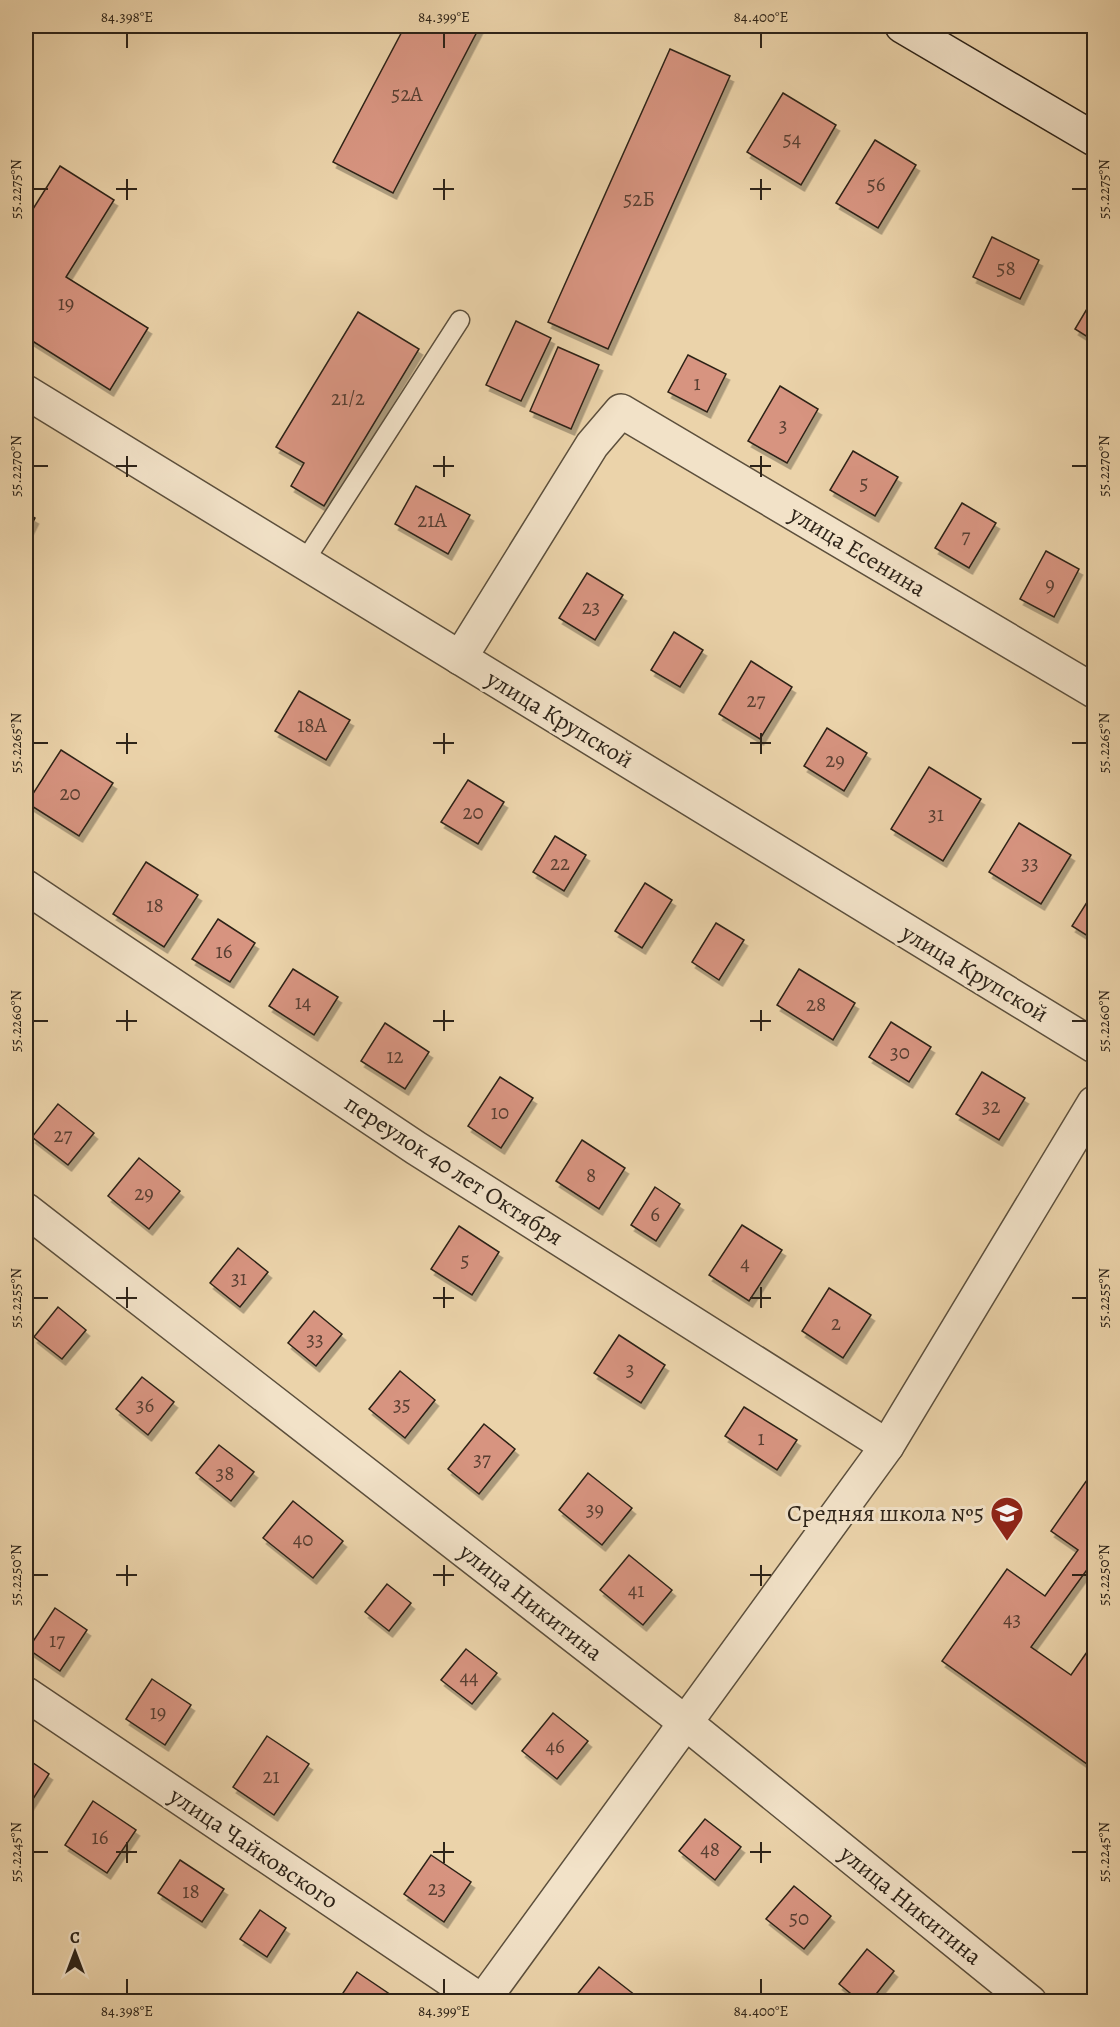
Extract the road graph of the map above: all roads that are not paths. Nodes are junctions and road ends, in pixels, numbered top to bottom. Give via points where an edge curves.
1 (902, 26) edge
2 (1095, 139) edge
3 (460, 320) dead end
4 (26, 392) edge
5 (304, 562) junction
6 (460, 657) junction
7 (1095, 691) edge
8 (26, 887) edge
9 (1095, 1046) edge
10 (1095, 1103) edge
11 (26, 1210) edge
12 (887, 1446) junction
13 (26, 1694) edge
14 (686, 1723) junction
15 (482, 2001) edge
16 (1030, 2001) edge

1 - 2 street
3 - 5 lane
4 - 5 street, улица Крупской
5 - 6 street, улица Крупской
6 - 7 street, улица Есенина via 592,445 621,411
6 - 9 street, улица Крупской
8 - 12 street, переулок 40 лет Октября via 416,1148
10 - 12 street
11 - 14 street, улица Никитина
12 - 14 street
13 - 15 street, улица Чайковского
14 - 15 street
14 - 16 street, улица Никитина

